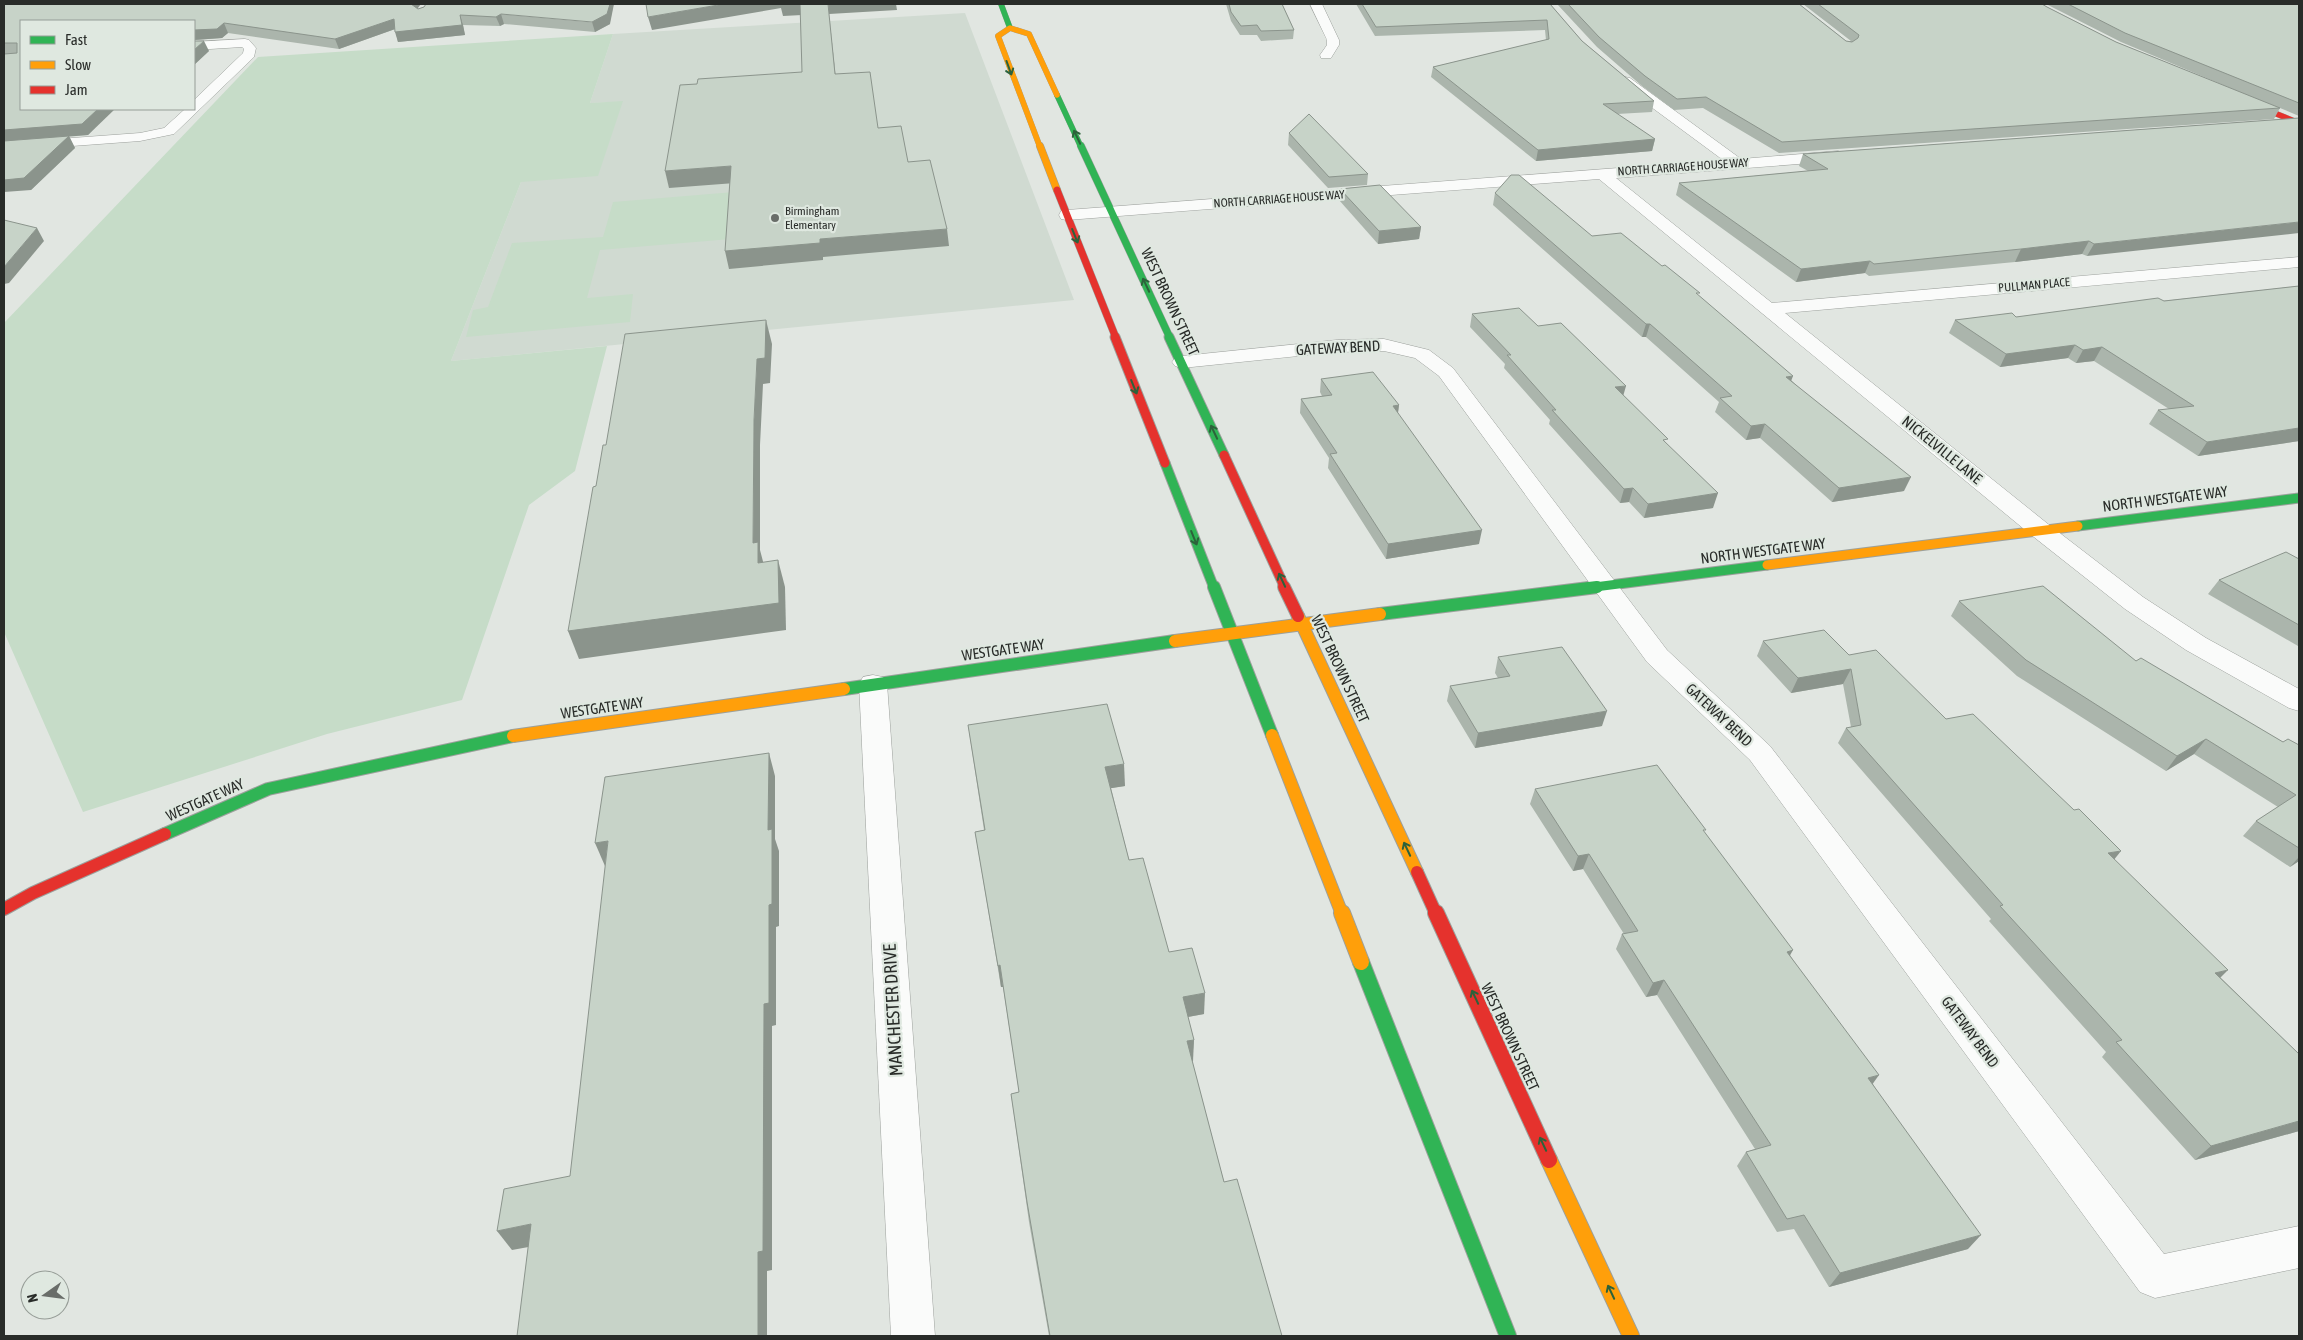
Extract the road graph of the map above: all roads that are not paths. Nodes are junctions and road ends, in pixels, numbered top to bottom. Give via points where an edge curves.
1 (1001, 4) edge
2 (1316, 4) edge
3 (1010, 28) junction
4 (195, 46) edge
5 (1326, 55) dead end
6 (1614, 71) edge
7 (2233, 96) edge
8 (195, 106) edge
9 (191, 110) edge
10 (2299, 123) edge
11 (2264, 126) edge
12 (4, 147) edge
13 (1855, 155) edge
14 (1737, 163) junction
15 (1602, 174) junction
16 (1112, 212) junction
17 (1067, 215) junction
18 (2299, 262) edge
19 (1769, 308) junction
20 (1182, 362) junction
21 (2299, 498) edge
22 (2039, 529) junction
23 (1604, 585) junction
24 (1303, 624) junction
25 (1231, 633) junction
26 (873, 684) junction
27 (2299, 701) edge
28 (4, 910) edge
29 (2299, 1247) edge
30 (913, 1336) edge
31 (1508, 1336) edge
32 (1631, 1336) edge

1 - 3 main road
2 - 5 street via 1333,40
16 -> 3 main road, WEST BROWN STREET via 1029,34
3 -> 17 main road via 998,36
4 - 8 street via 245,43 250,48 250,54
6 - 14 street
7 - 10 main road
9 - 12 street via 169,131 140,137
10 - 11 street
13 - 14 street, NORTH CARRIAGE HOUSE WAY
14 - 15 street, NORTH CARRIAGE HOUSE WAY
15 - 16 street, NORTH CARRIAGE HOUSE WAY
15 - 19 street, NICKELVILLE LANE
16 - 17 street, NORTH CARRIAGE HOUSE WAY
20 -> 16 main road, WEST BROWN STREET
17 -> 25 main road
18 - 19 street, PULLMAN PLACE
19 - 22 street, NICKELVILLE LANE
20 - 23 street, GATEWAY BEND via 1336,346 1384,345 1422,354 1446,372
24 -> 20 main road, WEST BROWN STREET
21 - 22 main road, NORTH WESTGATE WAY
22 - 23 main road, NORTH WESTGATE WAY
22 - 27 street, NICKELVILLE LANE via 2142,608 2196,644
23 - 24 main road, NORTH WESTGATE WAY
23 - 29 street, GATEWAY BEND via 1656,656 1760,753 2155,1277
24 - 25 main road, NORTH WESTGATE WAY
32 -> 24 main road, WEST BROWN STREET
25 - 26 main road, WESTGATE WAY
25 - 31 main road
26 - 28 main road, WESTGATE WAY via 496,739 268,789 33,892
26 - 30 street, MANCHESTER DRIVE

